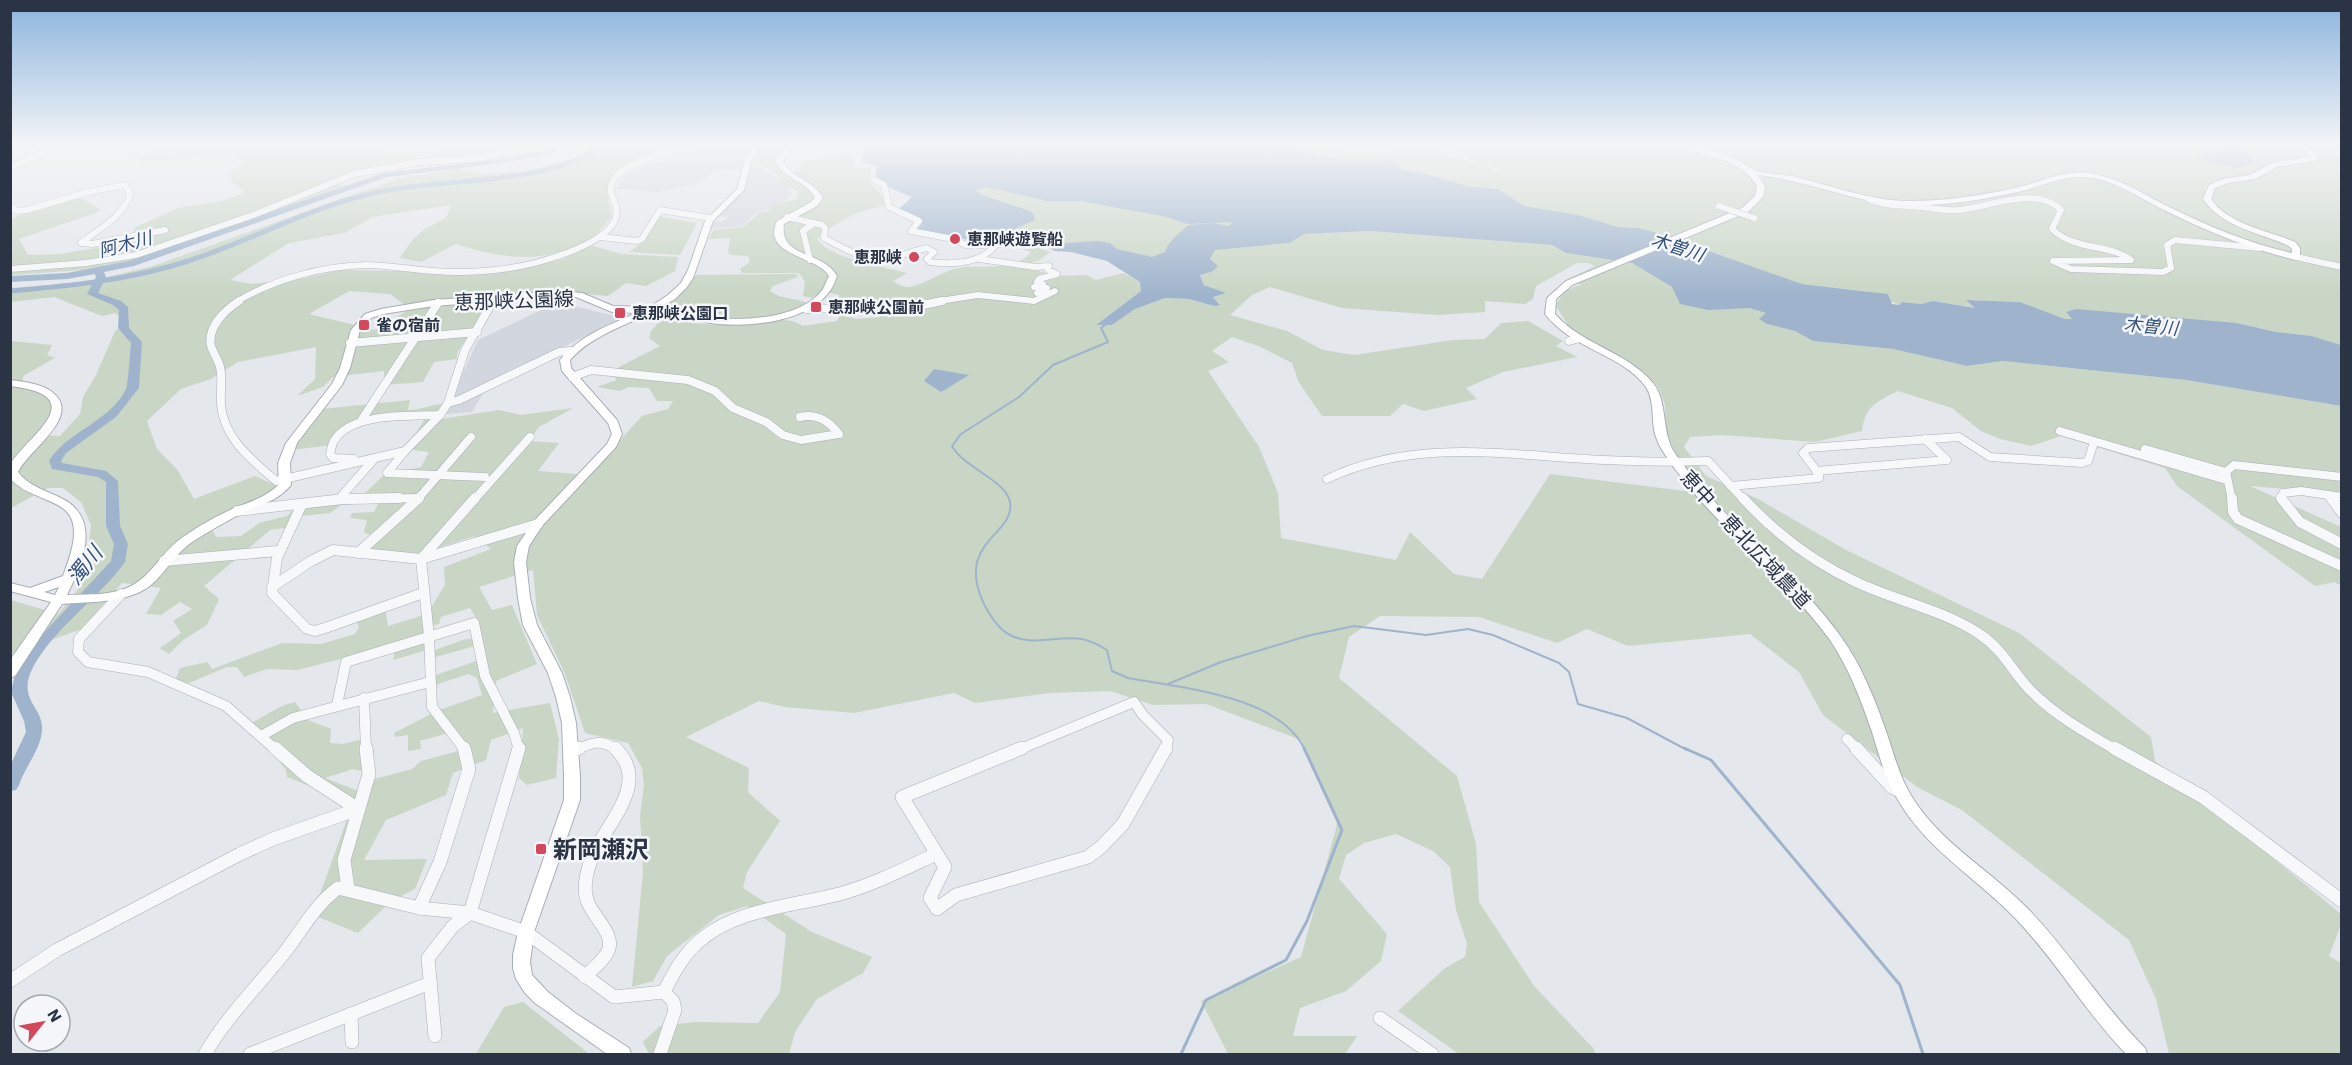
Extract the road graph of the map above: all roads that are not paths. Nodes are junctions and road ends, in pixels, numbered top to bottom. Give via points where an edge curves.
1 (75, 196) edge
2 (130, 196) edge
3 (301, 196) edge
4 (610, 196) edge
5 (733, 196) edge
6 (818, 196) edge
7 (886, 196) edge
8 (1758, 196) edge
9 (1856, 196) edge
10 (1982, 196) edge
11 (2142, 196) edge
12 (2208, 196) edge
13 (1868, 199) junction
14 (10, 206) edge
15 (1719, 206) dead end
16 (788, 217) junction
17 (711, 218) junction
18 (1754, 218) dead end
19 (814, 223) junction
20 (165, 230) dead end
21 (600, 237) junction
22 (2262, 248) junction
23 (2296, 257) junction
24 (979, 259) junction
25 (810, 260) junction
26 (2342, 267) edge
27 (10, 269) edge
28 (495, 298) junction
29 (438, 303) junction
30 (652, 309) junction
31 (806, 309) junction
32 (477, 332) junction
33 (415, 337) junction
34 (350, 343) junction
35 (570, 351) junction
36 (572, 377) junction
37 (10, 383) edge
38 (448, 403) junction
39 (440, 415) junction
40 (800, 417) dead end
41 (361, 421) junction
42 (2060, 431) dead end
43 (471, 437) dead end
44 (530, 437) dead end
45 (1925, 439) junction
46 (2094, 442) junction
47 (2145, 449) dead end
48 (405, 452) junction
49 (374, 459) junction
50 (1676, 463) junction
51 (1816, 471) junction
52 (439, 474) junction
53 (2226, 476) junction
54 (485, 477) dead end
55 (2342, 477) edge
56 (1327, 478) dead end
57 (285, 479) junction
58 (1731, 486) junction
59 (2328, 495) junction
60 (2342, 497) edge
61 (419, 498) junction
62 (339, 499) junction
63 (302, 504) junction
64 (237, 511) junction
65 (2342, 513) edge
66 (538, 524) junction
67 (2342, 543) edge
68 (278, 551) junction
69 (358, 553) junction
70 (421, 559) junction
71 (164, 561) junction
72 (2342, 566) edge
73 (68, 579) junction
74 (10, 587) edge
75 (272, 587) junction
76 (28, 592) junction
77 (423, 593) junction
78 (121, 594) junction
79 (58, 600) junction
80 (429, 636) junction
81 (10, 673) edge
82 (430, 682) junction
83 (364, 698) junction
84 (337, 705) junction
85 (261, 736) junction
86 (1847, 740) dead end
87 (572, 751) junction
88 (1901, 791) junction
89 (358, 809) junction
90 (936, 854) junction
91 (348, 888) junction
92 (2342, 902) edge
93 (419, 909) junction
94 (470, 913) junction
95 (526, 932) junction
96 (585, 977) junction
97 (10, 981) edge
98 (430, 983) junction
99 (664, 992) junction
100 (351, 1014) junction
101 (1380, 1018) dead end
102 (435, 1036) dead end
103 (352, 1042) dead end
104 (205, 1054) edge
105 (250, 1054) edge
106 (622, 1054) edge
107 (660, 1054) edge
108 (1432, 1054) edge
109 (2138, 1054) edge

1 - 14 street via 27,210 17,211
2 - 20 street via 100,230 81,243
3 - 27 street via 136,255 86,264
4 - 21 street via 618,215
5 - 17 street
6 - 16 street via 811,206
7 - 24 street via 889,207 919,221 911,231 966,245 996,245
8 - 50 street, 恵中・恵北広域農道 via 1745,210 1563,286 1551,302 1550,314 1573,340 1626,366 1650,386 1657,400 1663,440
9 - 13 street
10 - 13 street via 1949,202
11 - 22 street
12 - 23 street via 2214,209 2229,218 2292,244 2298,252
13 - 22 street via 1890,207 1940,210 2042,199 2061,210 2052,229 2055,234 2131,261 2053,261 2071,269 2163,272 2171,268 2167,246 2175,240
15 - 18 street, bridge
16 - 19 street
16 - 25 street via 778,227 784,246
17 - 21 street via 660,210 642,239
17 - 30 street via 689,278 673,296
19 - 24 street via 824,227 824,238 870,258 890,258 927,248 934,251 927,259 932,263
19 - 25 street via 803,231
21 - 57 street via 566,253 509,268 449,272 368,265 318,270 260,291 223,313 211,334 210,348 220,368 225,424 234,442 276,481
22 - 23 street
23 - 26 street
24 - 31 street via 1049,266 1048,270 1057,274 1039,279 1037,282 1043,284 1034,287 1047,288 1039,294 1055,291 1034,301 978,295 890,312
25 - 31 street via 828,268 833,279
28 - 29 street, 恵那峡公園線
28 - 30 street, 恵那峡公園線 via 574,294 612,309
28 - 32 street
29 - 33 street
29 - 34 street, 恵那峡公園線 via 373,313 358,324
30 - 31 street, 恵那峡公園線 via 727,321 783,316
30 - 35 street
32 - 33 street
32 - 38 street via 465,350
33 - 34 street
33 - 41 street
34 - 57 street, 恵那峡公園線 via 340,381 294,439 284,460
35 - 36 street via 565,360
35 - 38 street via 559,352
36 - 40 street via 591,370 688,380 715,391 733,408 790,438 811,440 839,434 828,421 812,415
36 - 66 street via 613,422 618,434
37 - 73 street via 40,388 55,401 52,423 16,461 12,472 24,485 75,513 80,538
38 - 39 street
39 - 41 street
39 - 48 street
41 - 49 street via 339,434 330,454 343,460
42 - 46 street
43 - 52 street
44 - 70 street
45 - 46 street via 1959,437 1990,457 2082,463 2088,461
45 - 51 street via 1805,449 1803,453
45 - 51 street via 1947,460
46 - 53 street
47 - 53 street
48 - 49 street
48 - 52 street via 387,473
49 - 57 street
49 - 62 street
50 - 56 street via 1428,450 1378,459
50 - 58 street via 1708,461
50 - 88 street, 恵中・恵北広域農道 via 1835,638 1865,690
51 - 58 street via 1816,479
52 - 54 street
52 - 61 street
53 - 55 street via 2234,465
53 - 72 street via 2238,519
57 - 64 street via 280,492
58 - 92 street via 1793,545 1856,582 1932,610 1978,633 2002,652 2030,689 2068,723 2203,797
59 - 60 street
59 - 65 street
59 - 67 street via 2288,491 2281,498 2304,528
61 - 62 street
61 - 69 street
62 - 63 street
63 - 64 street
63 - 68 street
64 - 71 street via 186,540
66 - 70 street
66 - 87 street via 523,546 520,562 524,598 530,625 563,697
68 - 71 street
68 - 75 street
69 - 70 street
69 - 75 street via 325,553
70 - 77 street
71 - 78 street via 145,585
73 - 76 street
73 - 79 street
74 - 76 street
75 - 77 street via 272,593 307,629 315,631
76 - 79 street
77 - 80 street
78 - 79 street
78 - 85 street via 79,639 78,652 82,657 99,665 155,675 226,706
79 - 81 street
80 - 82 street
80 - 84 street via 346,662
80 - 94 street via 474,623 487,681 517,737 519,750
82 - 83 street
82 - 93 street via 432,707 466,751 469,769 440,862
83 - 84 street
83 - 89 street via 369,774
84 - 85 street via 293,718
85 - 89 street via 307,776
86 - 88 street via 1892,787
87 - 95 street via 572,800
87 - 96 street via 598,741 610,742 624,757 630,776 623,802 595,850 589,869 585,889 588,903 603,925 610,945
88 - 109 street, 恵中・恵北広域農道 via 1939,841 2036,928 2114,1030
89 - 91 street via 344,860
89 - 97 street via 240,854 57,951
90 - 90 street via 945,867 930,898 937,909 956,895 1088,857 1120,828 1168,740 1134,702 902,797
90 - 99 street via 847,892 761,911 722,926 707,934 684,957
91 - 93 street
91 - 104 street via 331,892 310,914 285,952 228,1017
93 - 94 street
94 - 95 street
94 - 98 street via 453,926 428,958
95 - 96 street
95 - 106 street via 521,955 524,978 538,995
96 - 99 street via 614,997
98 - 100 street
98 - 102 street
99 - 107 street via 675,1010
100 - 103 street
100 - 105 street
101 - 108 street

